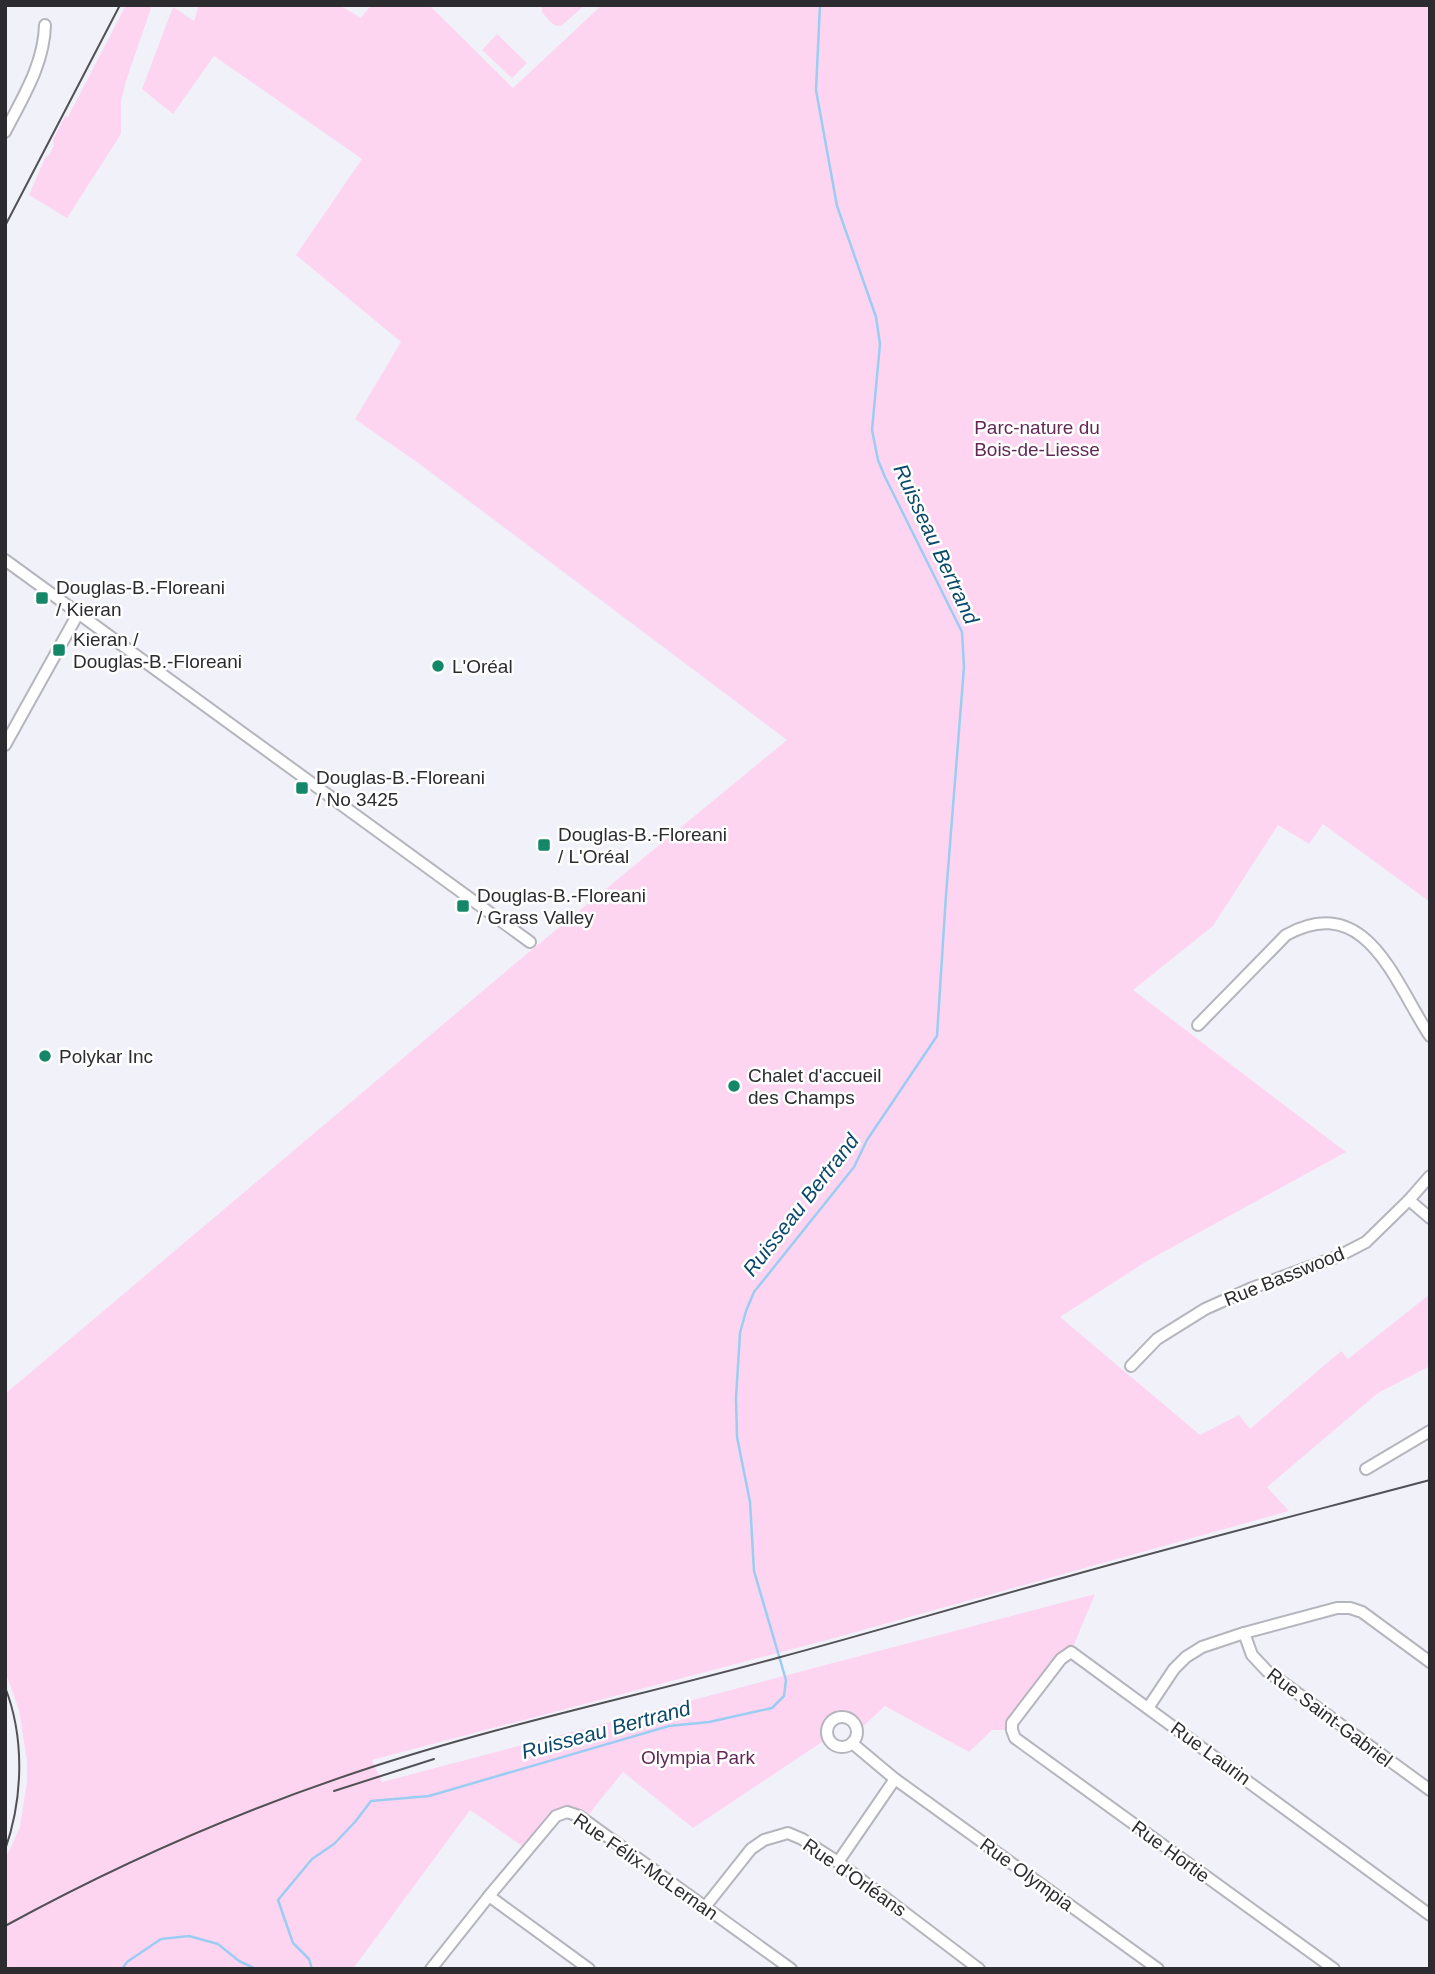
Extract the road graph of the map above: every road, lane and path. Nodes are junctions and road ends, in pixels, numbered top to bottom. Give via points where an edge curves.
1 (46, 25) dead end
2 (5, 132) edge
3 (5, 559) edge
4 (79, 612) junction
5 (5, 745) edge
6 (530, 942) dead end
7 (1198, 1025) dead end
8 (1430, 1037) edge
9 (1430, 1177) edge
10 (1409, 1200) junction
11 (1430, 1218) edge
12 (1131, 1366) dead end
13 (1430, 1431) edge
14 (1366, 1469) dead end
15 (1244, 1633) junction
16 (1430, 1662) edge
17 (1148, 1708) junction
18 (1012, 1730) joint
19 (852, 1743) dead end
20 (895, 1779) junction
21 (1430, 1790) edge
22 (838, 1862) junction
23 (489, 1896) junction
24 (705, 1907) junction
25 (1430, 1915) edge
26 (431, 1969) edge
27 (589, 1969) edge
28 (792, 1969) edge
29 (979, 1969) edge
30 (1158, 1969) edge
31 (1334, 1969) edge

1 - 2 street via 40,61
3 - 4 street
4 - 5 street
4 - 6 street
7 - 8 street via 1286,935 1320,923 1350,929 1373,945
9 - 10 street, Rue Basswood
10 - 11 street
10 - 12 street, Rue Basswood via 1366,1242 1205,1309 1157,1339
13 - 14 street
15 - 16 street via 1350,1608
15 - 17 street via 1186,1657
15 - 21 street, Rue Saint-Gabriel via 1252,1656 1267,1671
17 - 18 street, Rue Laurin via 1071,1652 1015,1718
17 - 25 street, Rue Laurin
18 - 31 street, Rue Hortie via 1015,1738
19 - 20 street, Rue Olympia
20 - 22 street
20 - 30 street, Rue Olympia
22 - 24 street, Rue d'Orléans via 802,1839 788,1833 775,1835 751,1849
22 - 29 street, Rue d'Orléans
23 - 24 street, Rue Félix-McLernan via 556,1816 567,1812 584,1819
23 - 26 street, Rue Félix-McLernan
23 - 27 street
24 - 28 street, Rue Félix-McLernan

